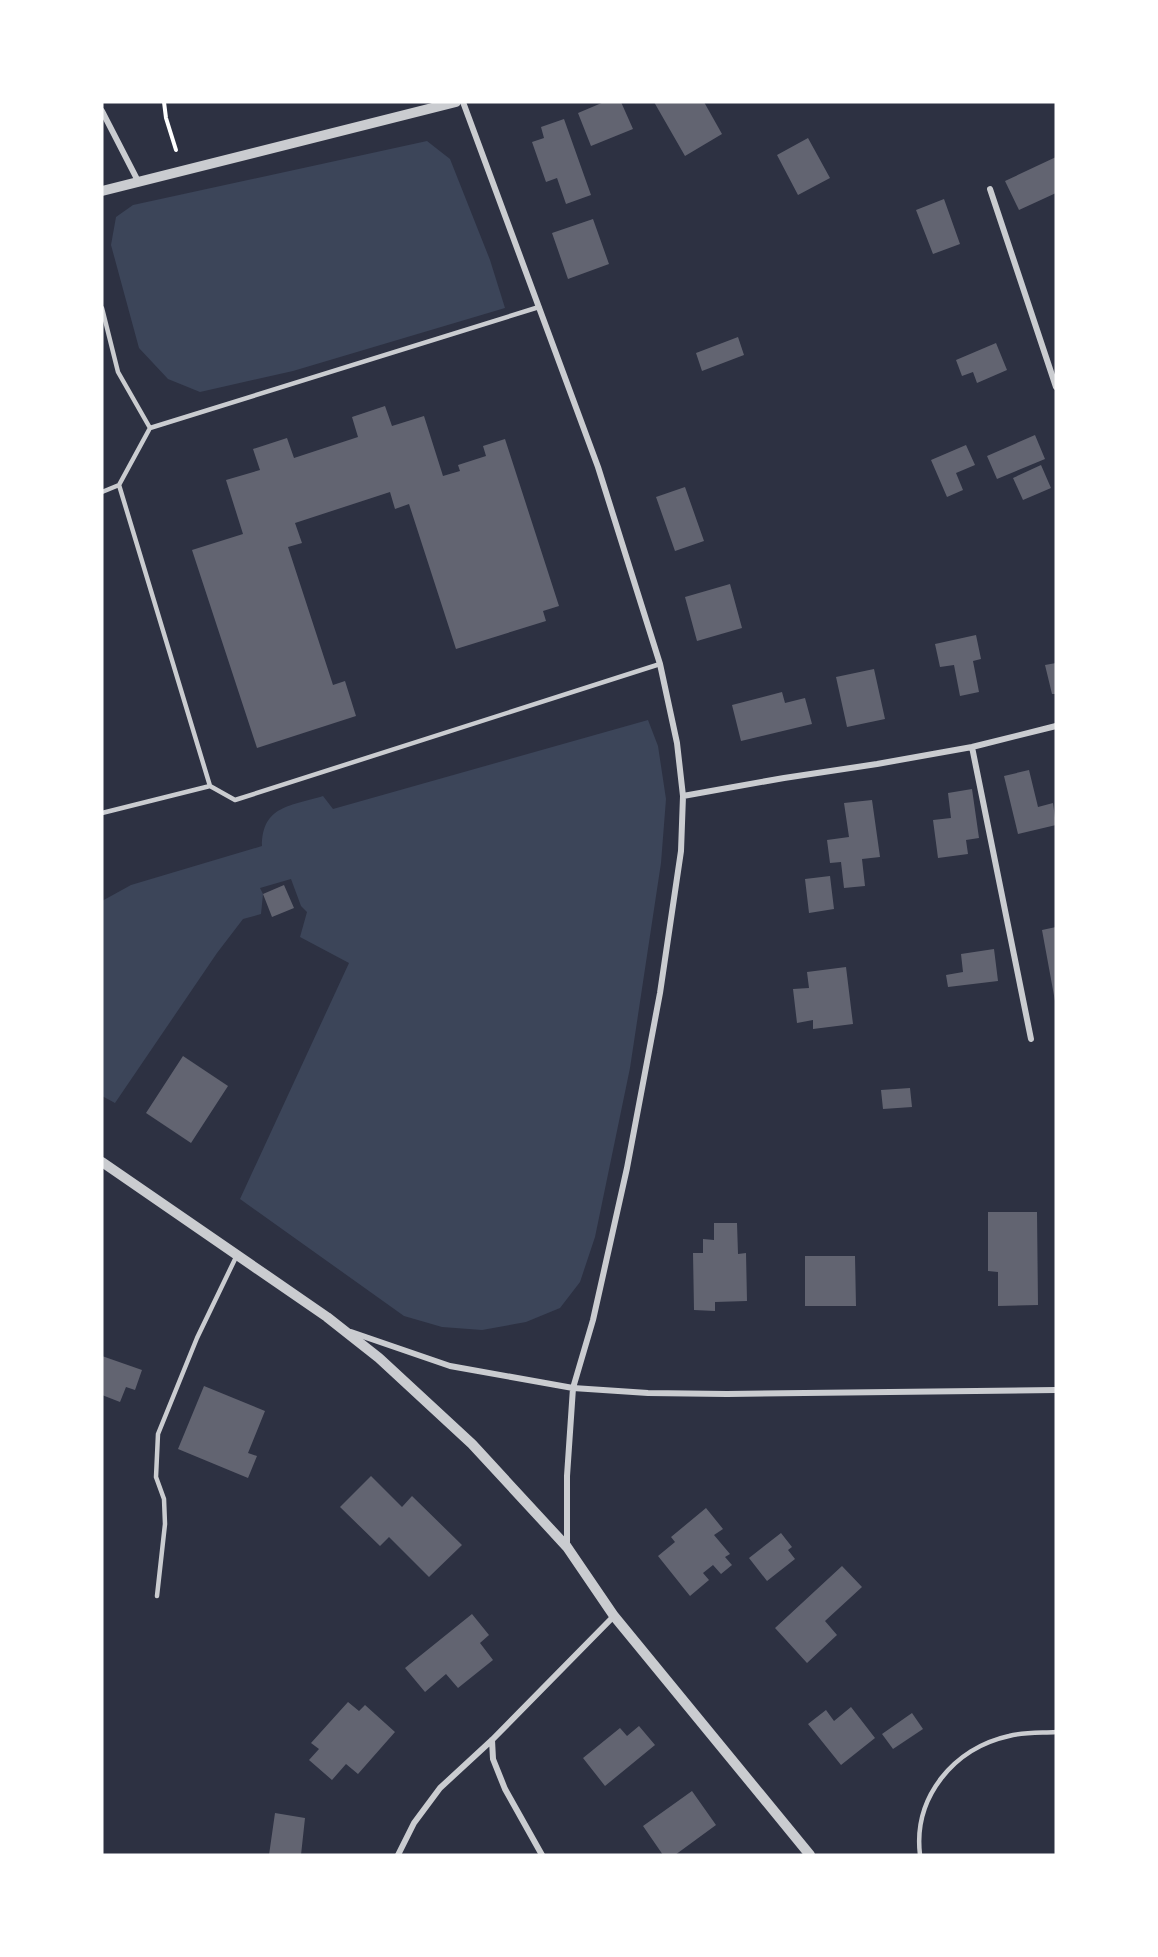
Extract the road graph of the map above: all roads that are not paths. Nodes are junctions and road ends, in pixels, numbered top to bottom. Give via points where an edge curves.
1 (456, 102) edge
2 (463, 102) edge
3 (102, 111) edge
4 (139, 183) junction
5 (990, 189) dead end
6 (102, 192) edge
7 (539, 307) junction
8 (102, 308) edge
9 (1056, 387) edge
10 (150, 428) junction
11 (119, 485) junction
12 (102, 492) edge
13 (660, 664) junction
14 (1056, 726) edge
15 (972, 747) junction
16 (210, 786) junction
17 (683, 796) junction
18 (102, 813) edge
19 (1031, 1039) dead end
20 (102, 1162) edge
21 (237, 1255) junction
22 (342, 1329) junction
23 (573, 1388) junction
24 (1056, 1390) edge
25 (567, 1547) junction
26 (157, 1596) dead end
27 (615, 1616) junction
28 (1056, 1732) edge
29 (492, 1740) junction
30 (398, 1855) edge
31 (542, 1855) edge
32 (810, 1855) edge
33 (920, 1855) edge

1 - 4 street
2 - 7 street
3 - 4 street
4 - 6 street
5 - 9 street
7 - 10 lane
7 - 13 street via 598,467
8 - 10 lane via 118,372
10 - 11 lane
11 - 12 lane
11 - 16 lane
13 - 16 lane via 235,801
13 - 17 street
14 - 15 street
15 - 17 street
15 - 19 street
16 - 18 lane
17 - 23 street via 681,851 660,993 625,1179
20 - 21 street
21 - 22 street
21 - 26 lane via 197,1338 158,1434 156,1477 164,1499 165,1524
22 - 23 street via 450,1366
22 - 25 street via 472,1444
23 - 24 street via 727,1394
23 - 25 street
25 - 27 street
27 - 29 street
27 - 32 street
28 - 33 lane via 1009,1736 975,1749 943,1773 928,1800 921,1824
29 - 30 street via 440,1788 414,1823
29 - 31 street via 493,1759 505,1789

